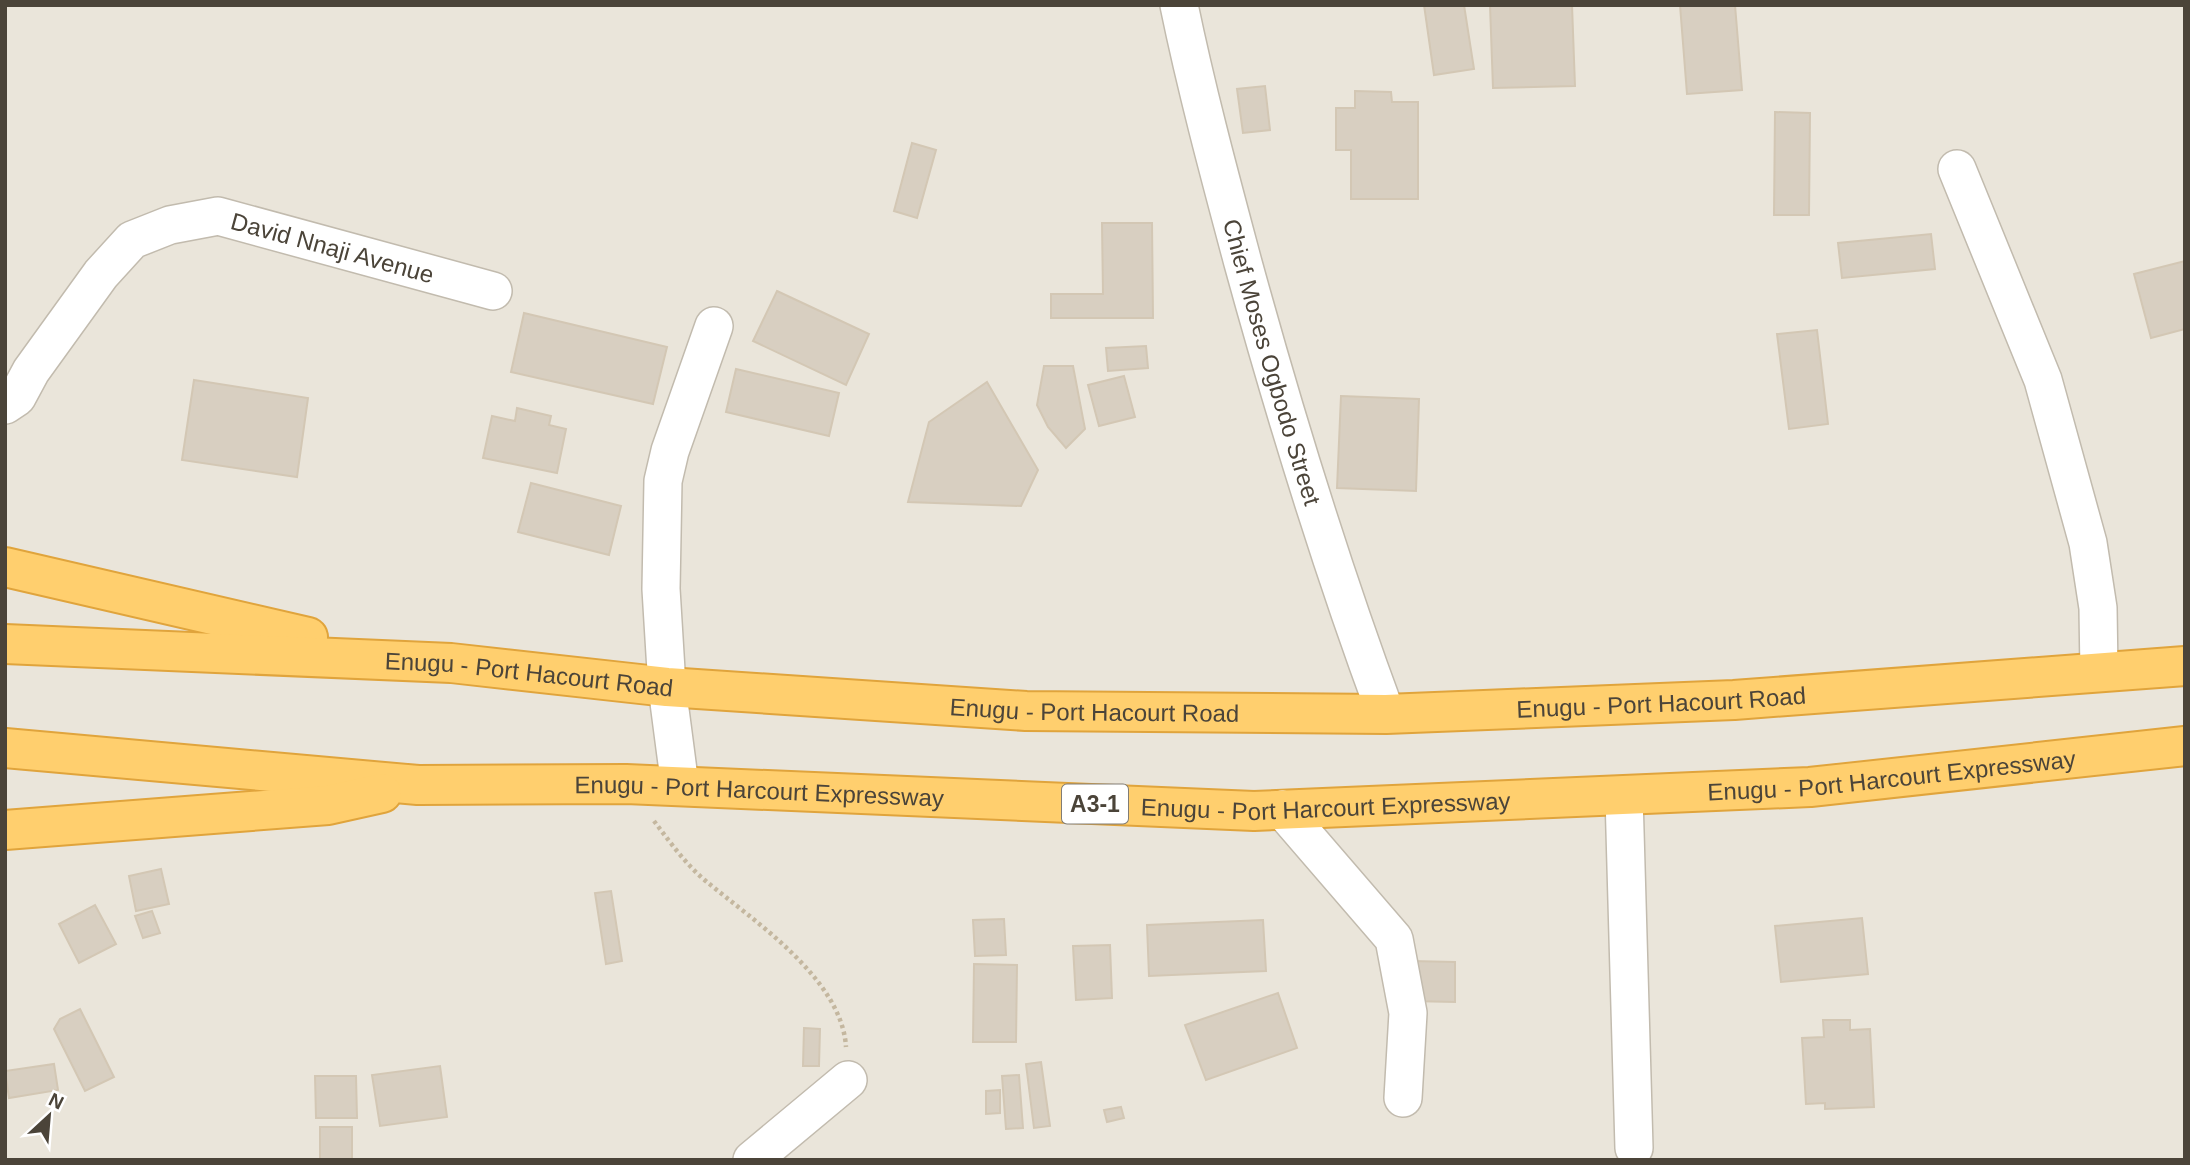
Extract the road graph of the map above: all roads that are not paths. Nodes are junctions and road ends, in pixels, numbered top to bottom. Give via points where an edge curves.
1 (1179, 5) edge
2 (1957, 169) dead end
3 (493, 291) dead end
4 (714, 326) dead end
5 (5, 405) edge
6 (5, 567) edge
7 (5, 645) edge
8 (451, 663) junction
9 (2185, 666) edge
10 (2099, 672) junction
11 (667, 687) junction
12 (1386, 714) junction
13 (2185, 747) edge
14 (5, 748) edge
15 (418, 785) junction
16 (680, 786) junction
17 (1624, 796) junction
18 (1282, 810) junction
19 (5, 830) edge
20 (848, 1080) road end
21 (1403, 1098) dead end
22 (1634, 1148) dead end
23 (752, 1160) edge

1 - 12 street, Chief Moses Ogbodo Street via 1197,91 1270,363 1341,593
2 - 10 street via 2043,380 2088,543 2098,608
3 - 5 street, David Nnaji Avenue via 218,216 170,225 132,240 102,274 17,397
4 - 11 street via 663,481 661,589
6 - 8 highway via 271,631
7 - 8 highway, Enugu - Port Hacourt Road
8 - 11 highway, Enugu - Port Hacourt Road
9 - 10 highway, Enugu - Port Hacourt Road
10 - 12 highway, Enugu - Port Hacourt Road via 1734,700
11 - 12 highway, Enugu - Port Hacourt Road via 1026,710
11 - 16 street
13 - 17 highway, Enugu - Port Harcourt Expressway / A3-1 via 1810,787
14 - 15 highway, Enugu - Port Harcourt Expressway / A3-1
15 - 16 highway, Enugu - Port Harcourt Expressway / A3-1
15 - 19 highway via 328,806
16 - 18 highway, Enugu - Port Harcourt Expressway / A3-1
17 - 18 highway, Enugu - Port Harcourt Expressway / A3-1
17 - 22 street
18 - 21 street via 1394,939 1408,1013
20 - 23 street

